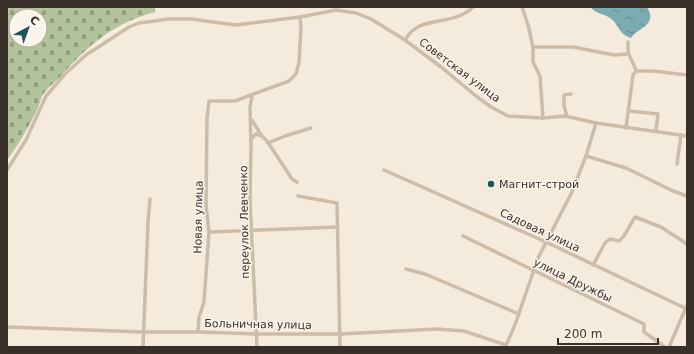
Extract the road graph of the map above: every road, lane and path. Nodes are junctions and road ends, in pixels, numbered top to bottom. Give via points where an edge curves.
1 (473, 7) edge
2 (522, 7) edge
3 (300, 17) junction
4 (405, 40) junction
5 (628, 42) dead end
6 (533, 47) junction
7 (628, 54) junction
8 (636, 71) junction
9 (687, 76) edge
10 (571, 94) dead end
11 (252, 96) junction
12 (629, 111) junction
13 (567, 116) junction
14 (251, 117) junction
15 (543, 118) junction
16 (596, 123) junction
17 (311, 128) dead end
18 (626, 128) junction
19 (656, 131) junction
20 (681, 135) junction
21 (262, 136) junction
22 (687, 136) edge
23 (251, 139) junction
24 (268, 143) junction
25 (586, 156) junction
26 (677, 164) dead end
27 (7, 170) edge
28 (384, 170) dead end
29 (297, 182) dead end
30 (298, 196) dead end
31 (687, 196) edge
32 (150, 199) dead end
33 (338, 227) junction
34 (251, 230) junction
35 (209, 232) junction
36 (463, 236) dead end
37 (546, 242) junction
38 (687, 244) edge
39 (593, 265) junction
40 (406, 269) dead end
41 (533, 271) junction
42 (686, 308) edge
43 (519, 314) junction
44 (7, 326) edge
45 (143, 332) junction
46 (198, 332) junction
47 (256, 334) junction
48 (340, 334) junction
49 (506, 346) edge
50 (143, 347) edge
51 (257, 347) edge
52 (340, 347) edge
53 (665, 347) edge
54 (669, 347) edge

1 - 4 street via 459,16 415,28
2 - 6 street
3 - 4 street, Советская улица via 336,10 356,13
3 - 11 street via 301,43 296,74 289,81
3 - 27 street, Советская улица via 236,25 169,19 139,23 129,28 86,55 46,96 26,140
4 - 15 street, Советская улица via 490,107 508,116
5 - 7 street
6 - 7 street via 573,47 614,55
6 - 15 street via 533,62 540,76
7 - 8 street
8 - 9 street
8 - 12 street via 633,75
10 - 13 street via 564,95
11 - 14 street, переулок Левченко
11 - 35 street, Новая улица via 235,101 209,101 206,205
12 - 18 street
12 - 19 street via 658,114
13 - 15 street, Советская улица
13 - 16 street, Советская улица
14 - 21 street
14 - 23 street, переулок Левченко
16 - 18 street, Советская улица
16 - 25 street
17 - 24 street
18 - 19 street, Советская улица
19 - 20 street, Советская улица
20 - 22 street, Советская улица
20 - 26 street
21 - 23 street via 256,134
21 - 24 street
23 - 34 street, переулок Левченко
24 - 29 street via 288,175
25 - 31 street via 626,168
25 - 37 street via 572,192
28 - 37 street, Садовая улица
30 - 33 street via 337,203
32 - 45 street
33 - 34 street
33 - 48 street
34 - 35 street
34 - 47 street, переулок Левченко
35 - 46 street, Новая улица via 204,302
36 - 41 street, улица Дружбы
37 - 39 street, Садовая улица
37 - 41 street
38 - 39 street via 661,227 635,217 619,241 610,239 605,243
39 - 42 street, Садовая улица
40 - 43 street via 425,274
41 - 43 street
41 - 53 street, улица Дружбы via 644,324 644,332
42 - 54 street
43 - 49 street
44 - 45 street, Больничная улица
45 - 46 street, Больничная улица
45 - 50 street
46 - 47 street, Больничная улица
47 - 48 street, Больничная улица
47 - 51 street, переулок Левченко
48 - 49 street, Больничная улица via 437,329 464,331
48 - 52 street

